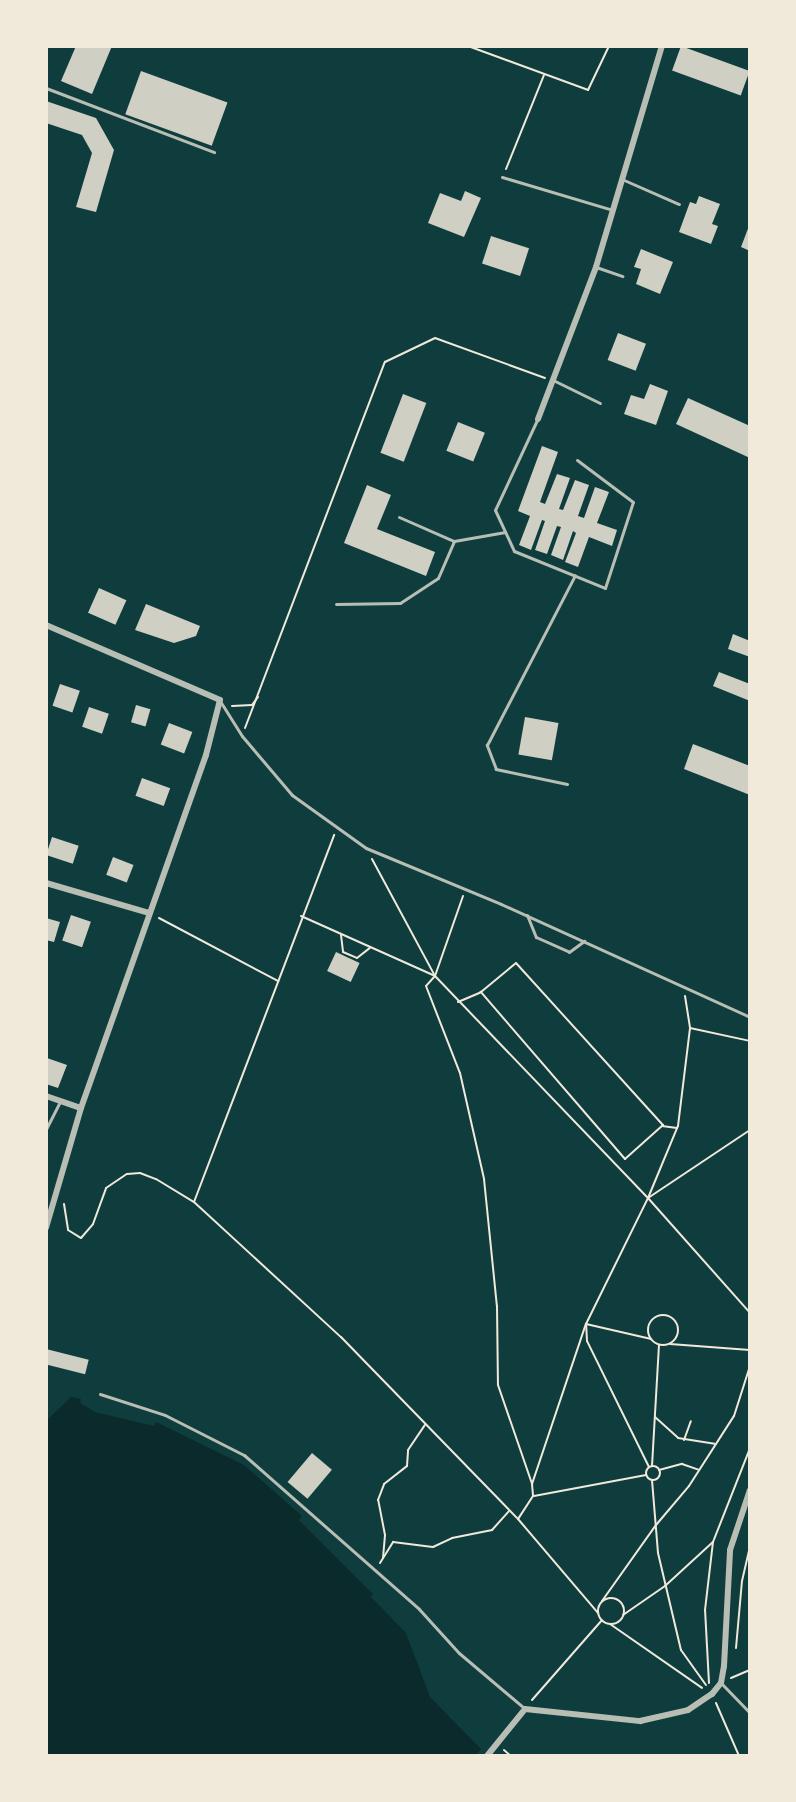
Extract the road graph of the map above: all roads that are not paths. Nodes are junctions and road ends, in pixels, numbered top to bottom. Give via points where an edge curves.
1 (662, 46) edge
2 (46, 88) edge
3 (214, 152) dead end
4 (502, 177) road end
5 (624, 180) junction
6 (679, 204) dead end
7 (614, 210) junction
8 (596, 267) junction
9 (622, 276) dead end
10 (555, 381) junction
11 (600, 403) dead end
12 (538, 419) joint
13 (577, 460) dead end
14 (399, 517) dead end
15 (505, 532) junction
16 (454, 542) junction
17 (575, 575) junction
18 (336, 604) dead end
19 (46, 625) edge
20 (220, 700) junction
21 (567, 784) dead end
22 (46, 883) edge
23 (149, 913) junction
24 (527, 915) junction
25 (584, 941) junction
26 (750, 1017) edge
27 (46, 1096) edge
28 (60, 1101) junction
29 (81, 1108) junction
30 (46, 1129) edge
31 (46, 1228) edge
32 (100, 1394) dead end
33 (750, 1490) edge
34 (721, 1683) junction
35 (525, 1709) junction
36 (750, 1713) edge
37 (487, 1755) edge

1 - 5 street
2 - 3 lane
4 - 7 lane
5 - 6 lane
5 - 7 street
7 - 8 street
8 - 9 lane
8 - 10 street
10 - 11 lane
10 - 12 street
12 - 15 lane via 495,510
13 - 17 lane via 633,502 604,588
14 - 16 lane
15 - 16 lane
15 - 17 lane via 514,551
16 - 18 lane via 438,578 400,603
17 - 21 lane via 487,745 496,769
19 - 20 street
20 - 23 street via 206,754
20 - 24 lane via 242,736 292,795 366,848
22 - 23 street via 69,893
23 - 29 street
24 - 25 lane
24 - 25 lane via 536,937 568,952
25 - 26 lane
27 - 28 street
28 - 29 street
28 - 30 lane
29 - 31 street
32 - 35 lane via 165,1415 244,1455 419,1609 500,1690
33 - 34 street via 730,1550
34 - 35 street via 688,1710 640,1721
34 - 36 lane
35 - 37 street

